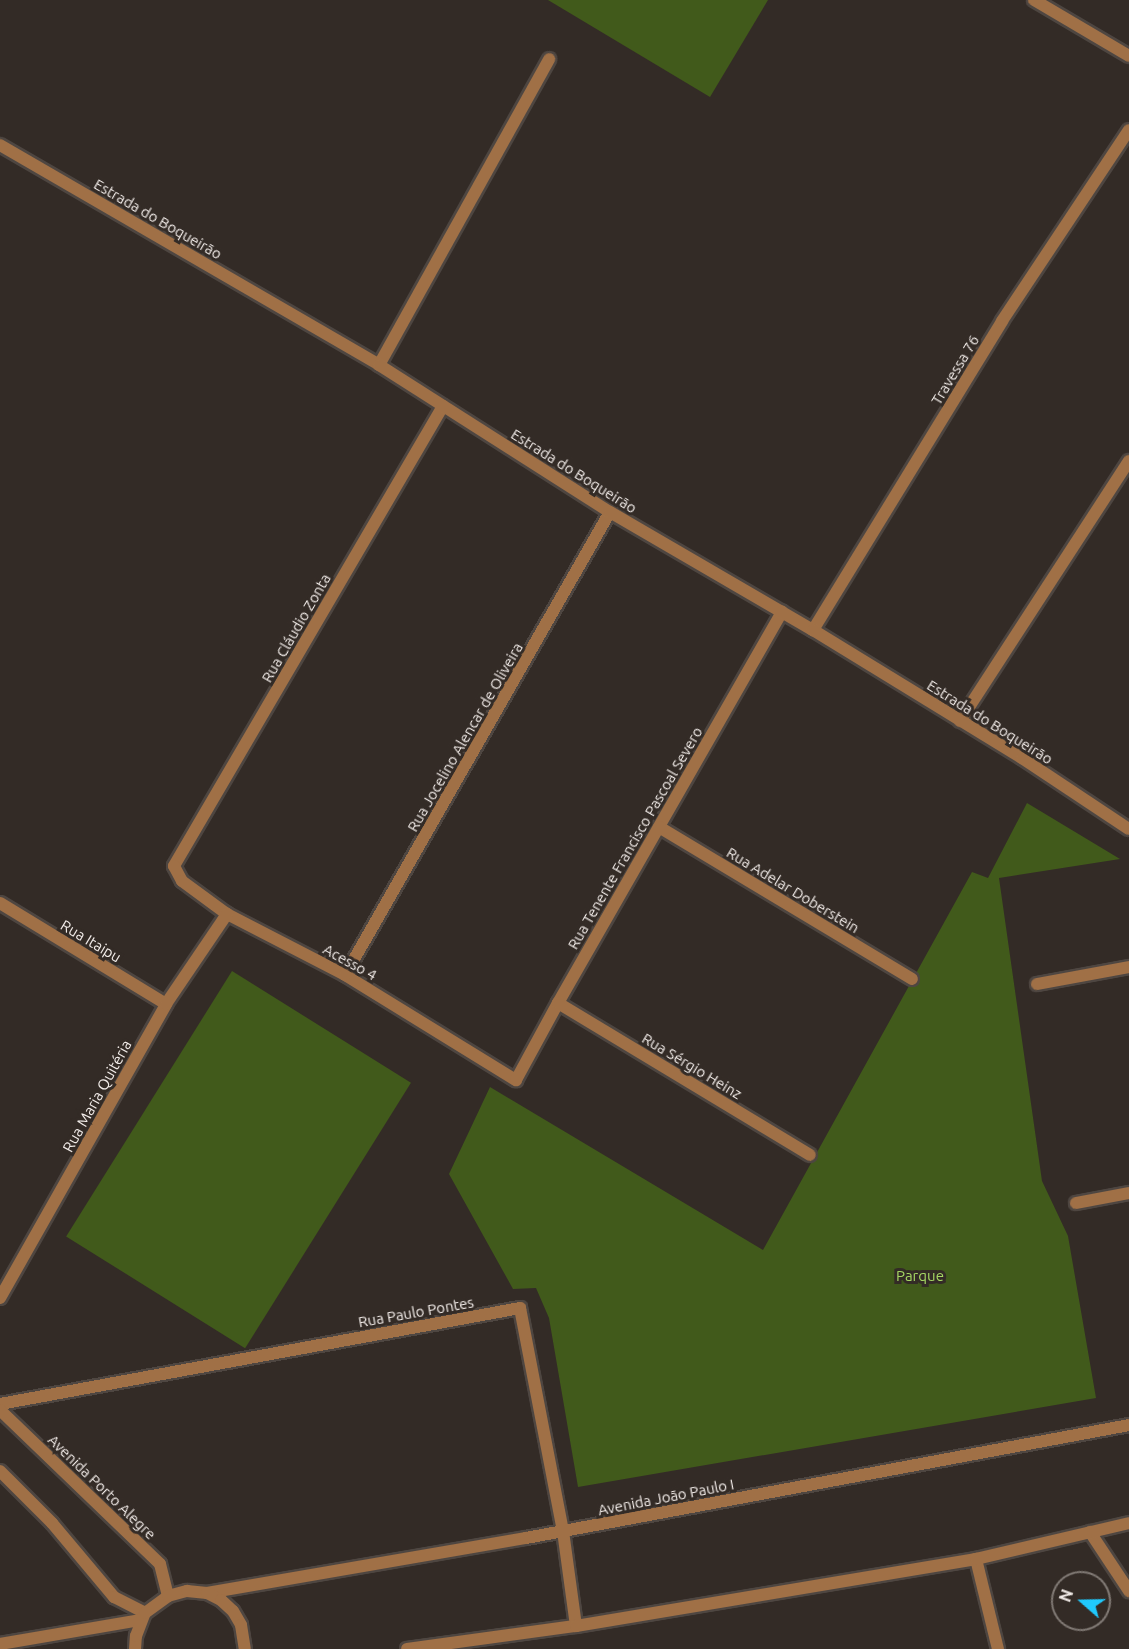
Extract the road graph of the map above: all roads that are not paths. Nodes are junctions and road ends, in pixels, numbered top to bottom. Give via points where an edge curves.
1 (1034, 0) edge
2 (1129, 56) edge
3 (549, 59) dead end
4 (1129, 130) edge
5 (0, 145) edge
6 (379, 365) junction
7 (443, 406) junction
8 (1129, 461) edge
9 (610, 512) junction
10 (782, 612) junction
11 (813, 630) junction
12 (960, 721) junction
13 (659, 827) junction
14 (1129, 829) edge
15 (174, 866) joint
16 (0, 903) edge
17 (227, 914) junction
18 (1129, 967) edge
19 (345, 975) junction
20 (912, 979) dead end
21 (1037, 984) dead end
22 (558, 1003) junction
23 (166, 1004) junction
24 (516, 1080) joint
25 (810, 1155) dead end
26 (1129, 1194) edge
27 (1076, 1203) dead end
28 (0, 1298) edge
29 (0, 1404) edge
30 (0, 1410) edge
31 (1129, 1425) edge
32 (0, 1471) edge
33 (1129, 1522) edge
34 (563, 1532) junction
35 (1090, 1532) junction
36 (976, 1559) junction
37 (1129, 1591) edge
38 (207, 1593) junction
39 (168, 1596) junction
40 (143, 1617) junction
41 (576, 1626) junction
42 (0, 1644) edge
43 (135, 1649) edge
44 (245, 1649) edge
45 (407, 1649) edge
46 (998, 1649) edge

1 - 2 street
3 - 6 street
4 - 11 street, Travessa 76 via 1002,321
5 - 6 street, Estrada do Boqueirão
6 - 7 street, Estrada do Boqueirão
7 - 9 street, Estrada do Boqueirão
7 - 15 street, Rua Cláudio Zonta
8 - 12 street
9 - 10 street, Estrada do Boqueirão
9 - 19 street, Rua Jocelino Alencar de Oliveira
10 - 11 street, Estrada do Boqueirão
10 - 13 street, Rua Tenente Francisco Pascoal Severo
11 - 12 street, Estrada do Boqueirão
12 - 14 street, Estrada do Boqueirão
13 - 20 street, Rua Adelar Doberstein
13 - 22 street, Rua Tenente Francisco Pascoal Severo
15 - 17 street, Acesso 4 via 182,881
16 - 23 street, Rua Itaipu
17 - 19 street, Acesso 4
17 - 23 street, Rua Maria Quitéria
18 - 21 street
19 - 24 street, Acesso 4
22 - 24 street, Rua Tenente Francisco Pascoal Severo
22 - 25 street, Rua Sérgio Heinz
23 - 28 street, Rua Maria Quitéria
26 - 27 street
29 - 34 street, Rua Paulo Pontes via 520,1308
30 - 39 street, Avenida Porto Alegre via 160,1564
31 - 34 street, Avenida João Paulo I
32 - 40 street via 52,1523 114,1597
33 - 35 street
34 - 38 street, Avenida João Paulo I
34 - 41 street, Rua Paulo Pontes
35 - 36 street
35 - 37 street
36 - 41 street
36 - 46 street
38 - 39 street, Avenida João Paulo I via 187,1591
38 - 44 street via 233,1611 241,1625
39 - 40 street
40 - 42 street
40 - 43 street
41 - 45 street

